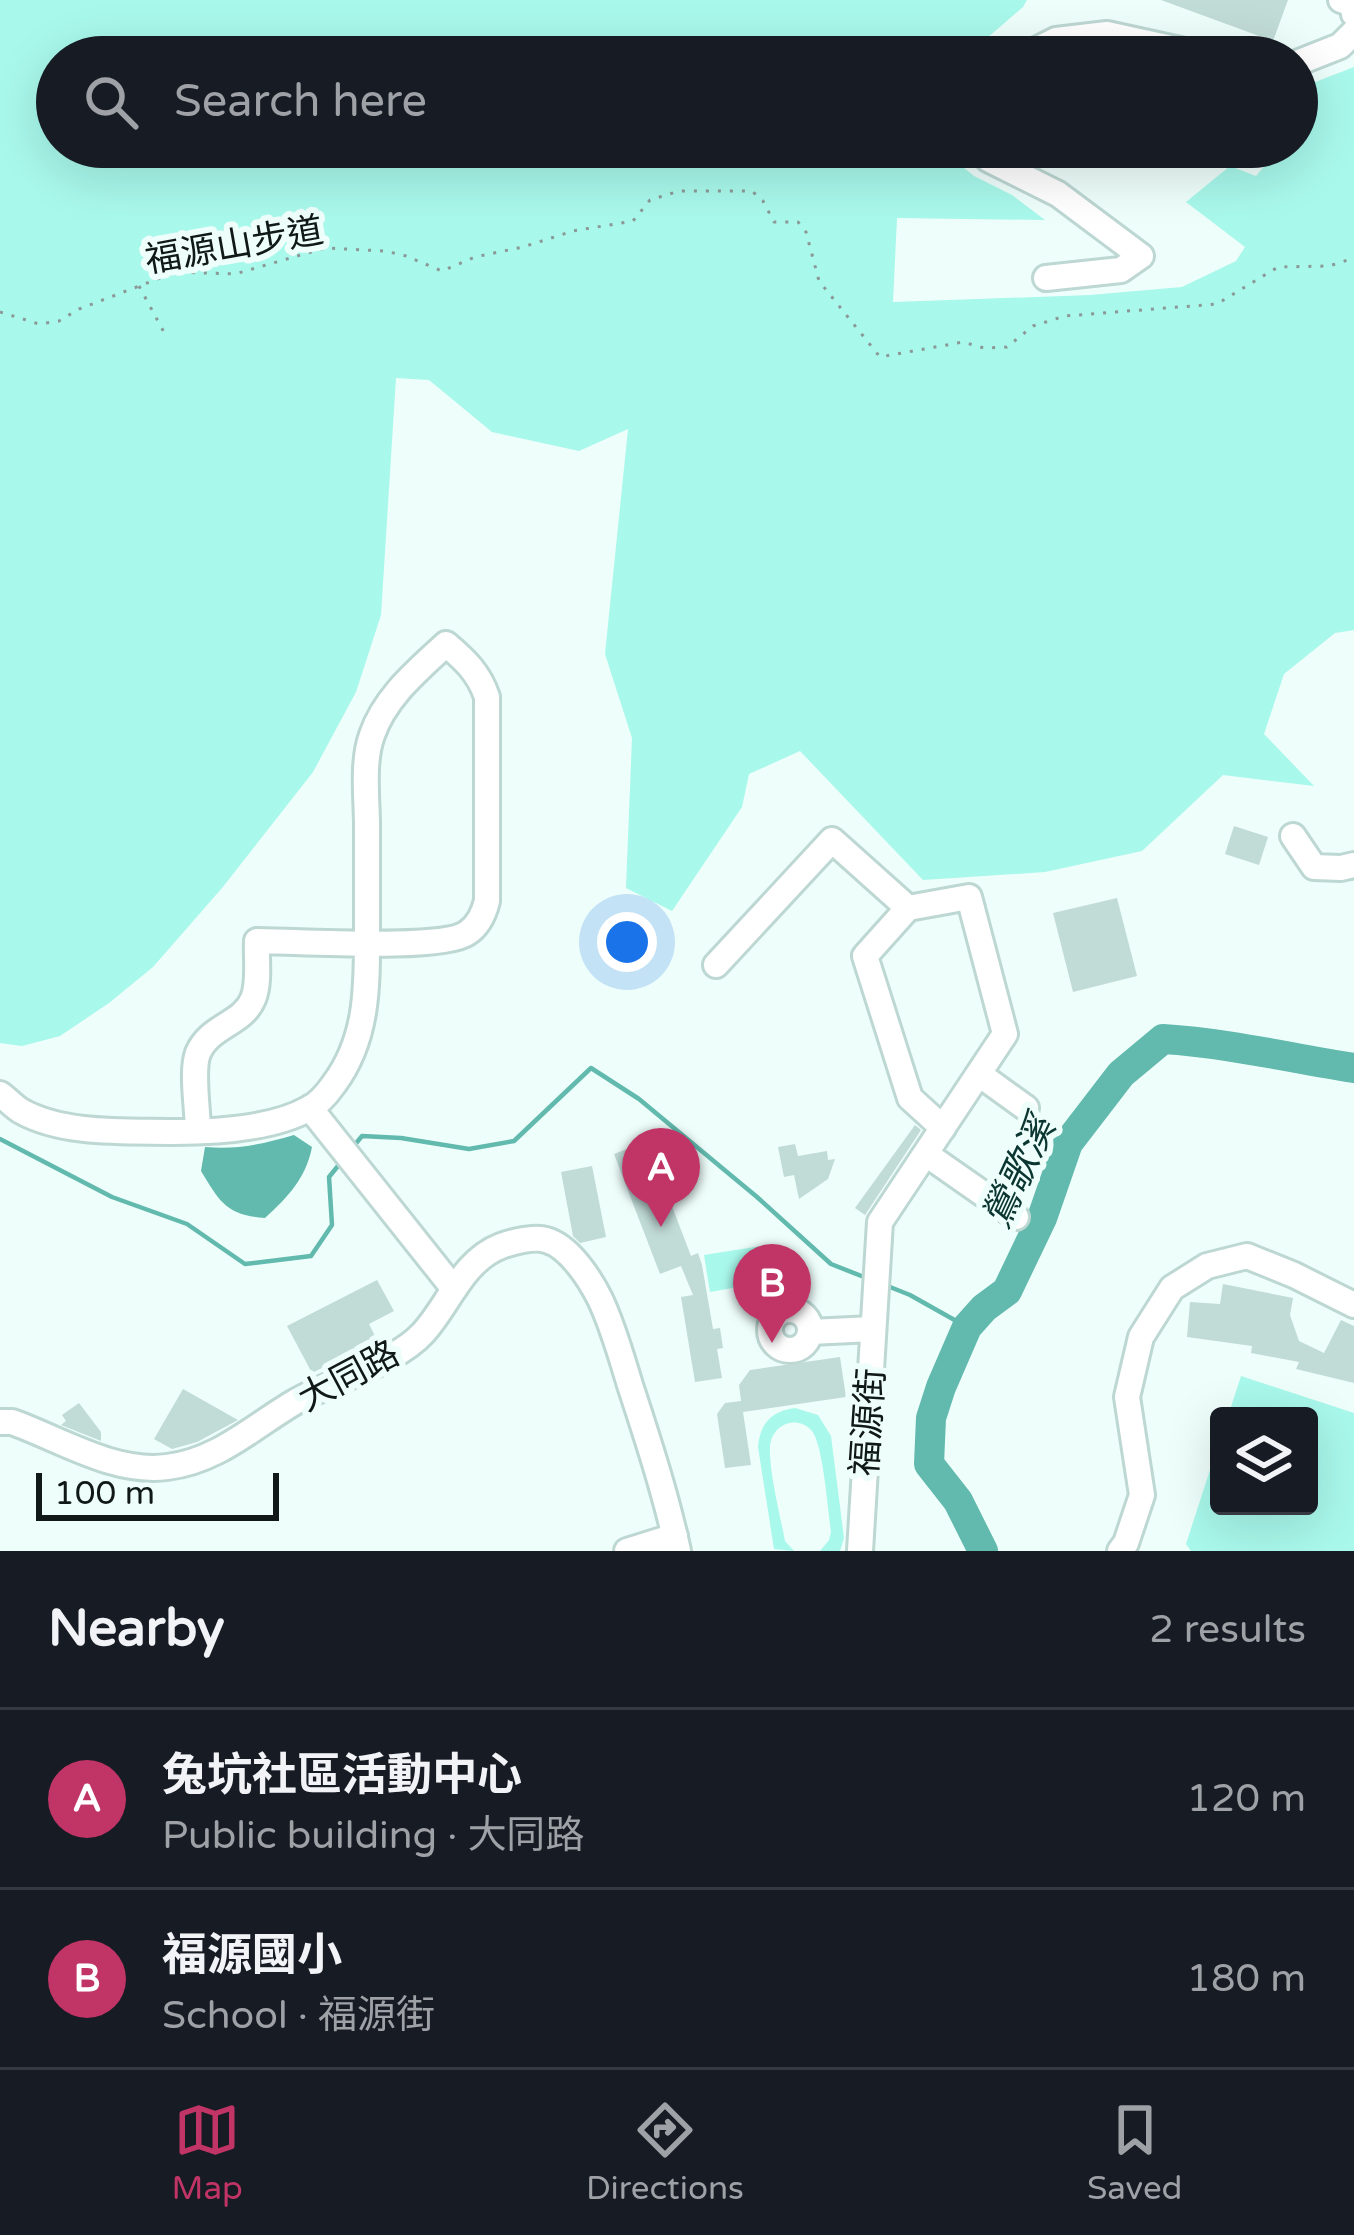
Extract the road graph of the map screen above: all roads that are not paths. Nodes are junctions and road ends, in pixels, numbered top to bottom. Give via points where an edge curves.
1 (1341, 0) edge
2 (1354, 14) edge
3 (1354, 32) edge
4 (1318, 55) edge
5 (1004, 168) edge
6 (1046, 278) dead end
7 (1294, 836) dead end
8 (1354, 865) edge
9 (908, 908) junction
10 (367, 942) junction
11 (716, 965) dead end
12 (979, 1074) junction
13 (0, 1094) edge
14 (310, 1108) junction
15 (1026, 1108) dead end
16 (943, 1128) junction
17 (198, 1131) junction
18 (926, 1154) junction
19 (1016, 1217) dead end
20 (454, 1289) junction
21 (1354, 1305) edge
22 (873, 1329) junction
23 (810, 1332) dead end
24 (0, 1422) edge
25 (676, 1544) edge
26 (627, 1551) edge
27 (860, 1551) edge
28 (1120, 1551) edge

1 - 2 street
3 - 4 street
5 - 6 street via 1058,194 1142,256 1121,270
7 - 8 street via 1315,867
9 - 11 street via 832,840
9 - 12 street, 福源街 via 968,897 1005,1034
9 - 16 street via 865,956 910,1098
10 - 10 street via 450,941 476,926 487,901 487,697 471,665 446,644 395,694 370,740
10 - 14 street via 359,1036 346,1068
10 - 17 street via 257,941 253,1002 208,1037 196,1059
12 - 15 street
12 - 16 street, 福源街
13 - 17 street via 21,1112 73,1129
14 - 17 street
14 - 20 street
16 - 18 street, 福源街
18 - 19 street
18 - 22 street, 福源街 via 880,1222
20 - 24 street, 大同路 via 423,1334 397,1352 185,1464 130,1465
20 - 25 street, 大同路 via 500,1246 545,1239 566,1252 610,1324
21 - 28 street via 1246,1256 1207,1266 1172,1288 1141,1337 1127,1397 1142,1495
22 - 23 street
22 - 27 street, 福源街
25 - 26 street

